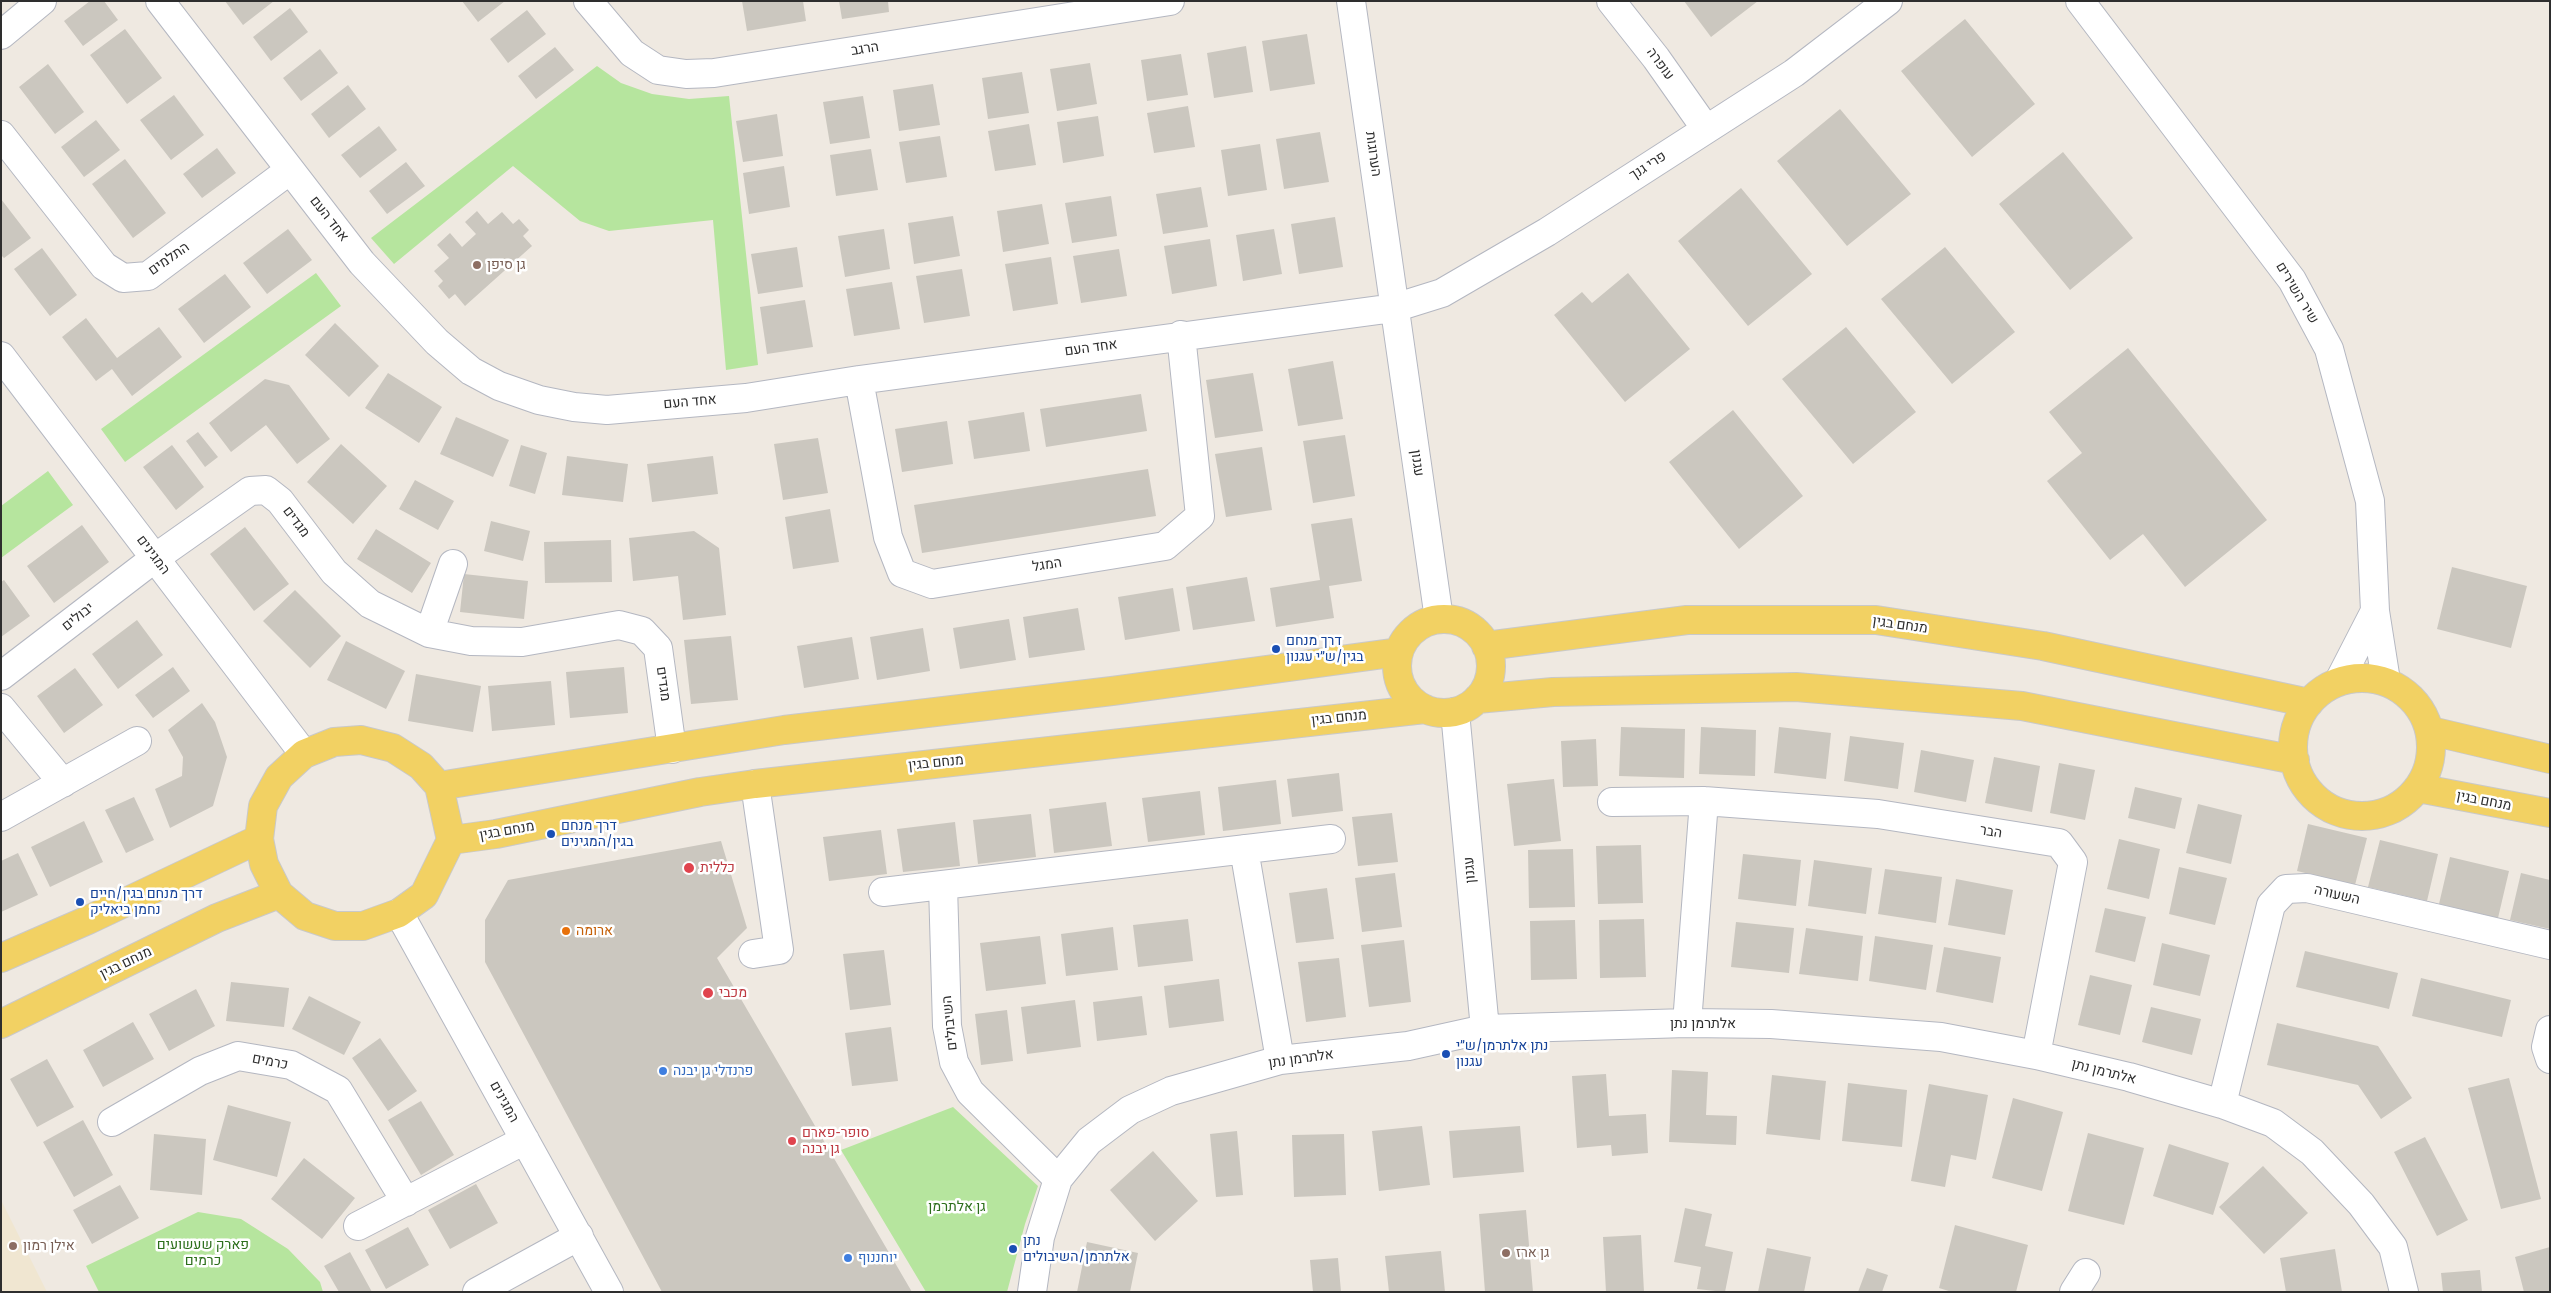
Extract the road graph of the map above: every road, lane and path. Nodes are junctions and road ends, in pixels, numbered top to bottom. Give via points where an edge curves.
1 (42, 1) edge
2 (160, 1) edge
3 (588, 1) edge
4 (1170, 1) edge
5 (1351, 1) edge
6 (1611, 1) edge
7 (1888, 1) edge
8 (2080, 1) edge
9 (1, 35) edge
10 (1706, 129) junction
11 (1, 135) edge
12 (290, 170) junction
13 (1394, 308) junction
14 (1181, 335) junction
15 (1, 356) edge
16 (859, 380) junction
17 (154, 558) junction
18 (453, 564) dead end
19 (2375, 611) junction
20 (1439, 619) junction
21 (429, 633) junction
22 (1486, 646) junction
23 (1399, 652) junction
24 (1, 676) edge
25 (2339, 681) junction
26 (2386, 681) junction
27 (2309, 702) junction
28 (1466, 705) junction
29 (1, 708) edge
30 (1425, 709) junction
31 (2431, 732) junction
32 (137, 741) dead end
33 (672, 749) junction
34 (304, 754) junction
35 (2550, 759) edge
36 (2295, 760) junction
37 (63, 783) junction
38 (755, 784) junction
39 (439, 786) junction
40 (2418, 788) junction
41 (1704, 801) junction
42 (1612, 802) dead end
43 (2550, 813) edge
44 (1, 817) edge
45 (259, 839) junction
46 (1331, 839) dead end
47 (451, 840) junction
48 (1244, 849) junction
49 (943, 885) junction
50 (883, 892) dead end
51 (279, 894) junction
52 (399, 913) junction
53 (2550, 945) edge
54 (753, 954) dead end
55 (1, 958) edge
56 (1687, 1023) junction
57 (1, 1024) edge
58 (1485, 1029) junction
59 (2550, 1030) edge
60 (2036, 1056) junction
61 (2550, 1059) edge
62 (1280, 1060) junction
63 (2222, 1104) junction
64 (112, 1122) dead end
65 (526, 1140) junction
66 (1058, 1179) junction
67 (406, 1202) junction
68 (358, 1226) dead end
69 (579, 1236) junction
70 (476, 1292) edge
71 (609, 1292) edge
72 (1032, 1292) edge
73 (2404, 1292) edge

1 - 9 street
2 - 12 street, אחד העם
3 - 4 street, הרגב via 632,53 658,70 686,74 714,73
5 - 13 street, הערוגות
6 - 10 street, עופרה
7 - 10 street, פרי גנך via 1794,73
8 - 19 street, שיר השירים via 2292,280 2330,349 2370,501
10 - 13 street, פרי גנך via 1547,232 1442,293
11 - 12 street, התלמים via 104,266 123,278 148,276
12 - 16 street, אחד העם via 362,263 437,342 471,370 499,386 539,400 607,410 746,398
13 - 14 street, אחד העם
13 - 20 street, עגנון
14 - 16 street, אחד העם
14 - 16 street, המגל via 1200,516 1165,546 932,584 902,573 888,537
15 - 17 street, המגינים
17 - 21 street, מגדים via 250,491 266,490 280,501 334,572 370,604
17 - 24 street, יבולים
17 - 34 street, המגינים
18 - 21 street
19 - 25 street, שיר השירים
19 - 26 street, שיר השירים
20 - 22 main road via 1469,626
20 - 23 main road via 1423,623 1411,632
21 - 33 street, מגדים via 471,641 522,642 619,624 642,631 658,648
22 - 27 main road, מנחם בגין via 1688,620 1876,620 2043,646
22 - 28 main road via 1491,666 1488,682
23 - 30 main road via 1398,674 1402,688
23 - 33 main road via 784,730
25 - 26 main road via 2363,677
25 - 27 main road via 2320,691
26 - 31 main road via 2406,692 2422,710
27 - 36 main road via 2295,728
28 - 30 main road via 1440,713
28 - 36 main road via 1553,692 1796,687 2022,706
28 - 58 street, עגנון
29 - 37 street
30 - 38 main road, מנחם בגין
31 - 35 main road
31 - 40 main road via 2432,755
32 - 37 street
33 - 39 main road
34 - 39 main road via 334,742 361,740 393,748 421,766
34 - 45 main road via 279,777 264,806
36 - 40 main road via 2298,773 2310,792 2327,807 2348,815 2371,816 2392,810
37 - 44 street
38 - 47 main road, מנחם בגין
38 - 54 street via 780,950
39 - 47 main road
40 - 43 main road, מנחם בגין
41 - 42 street, הבר
41 - 56 street
41 - 60 street, הבר via 1878,814 2059,843 2073,862
45 - 51 main road via 264,864
45 - 55 main road
46 - 48 street
47 - 52 main road via 424,895
48 - 49 street
48 - 62 street
49 - 50 street
49 - 66 street, השיבולים via 947,1026 954,1062 970,1092
51 - 52 main road via 305,916 335,926 363,926
51 - 57 main road, מנחם בגין via 218,918
52 - 65 street, המגינים
53 - 63 street, השעורה via 2307,888 2286,890 2271,905
56 - 58 street, אלתרמן נתן
56 - 60 street, אלתרמן נתן via 1771,1024 1931,1036
58 - 62 street, אלתרמן נתן via 1408,1046
59 - 61 street via 2546,1047
60 - 63 street, אלתרמן נתן via 2129,1077
62 - 66 street, אלתרמן נתן via 1171,1091 1130,1110 1089,1141
63 - 73 street, אלתרמן נתן via 2273,1123 2312,1152 2361,1204 2393,1246
64 - 67 street, כרמים via 200,1071 238,1056 291,1065 338,1090
65 - 67 street
65 - 69 street, המגינים
66 - 72 street, אלתרמן נתן via 1040,1237
67 - 68 street
69 - 70 street
69 - 71 street, המגינים

